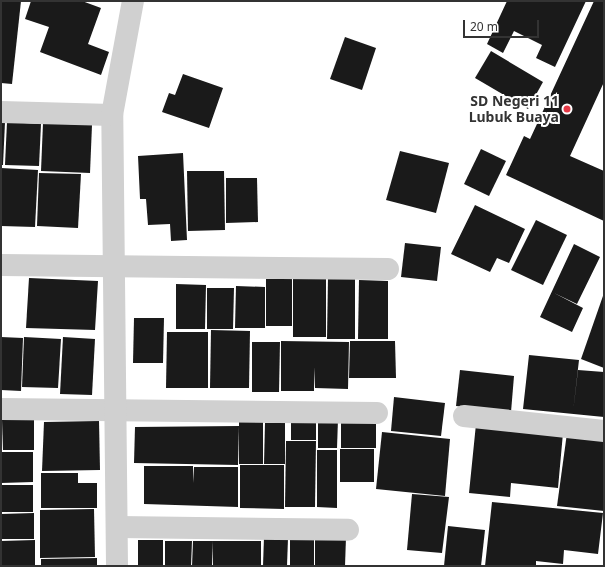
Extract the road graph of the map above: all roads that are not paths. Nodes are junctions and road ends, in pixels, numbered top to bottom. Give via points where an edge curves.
1 (126, 3) edge
2 (1, 112) edge
3 (112, 115) junction
4 (1, 265) edge
5 (116, 265) junction
6 (388, 269) dead end
7 (1, 409) edge
8 (118, 410) junction
9 (377, 413) dead end
10 (464, 416) dead end
11 (604, 431) edge
12 (118, 527) junction
13 (348, 530) dead end
14 (117, 566) edge

1 - 3 street
2 - 3 street
3 - 5 street
4 - 5 street
5 - 6 street
5 - 8 street
7 - 8 street
8 - 9 street
8 - 12 street
10 - 11 street via 482,420
12 - 13 street
12 - 14 street

